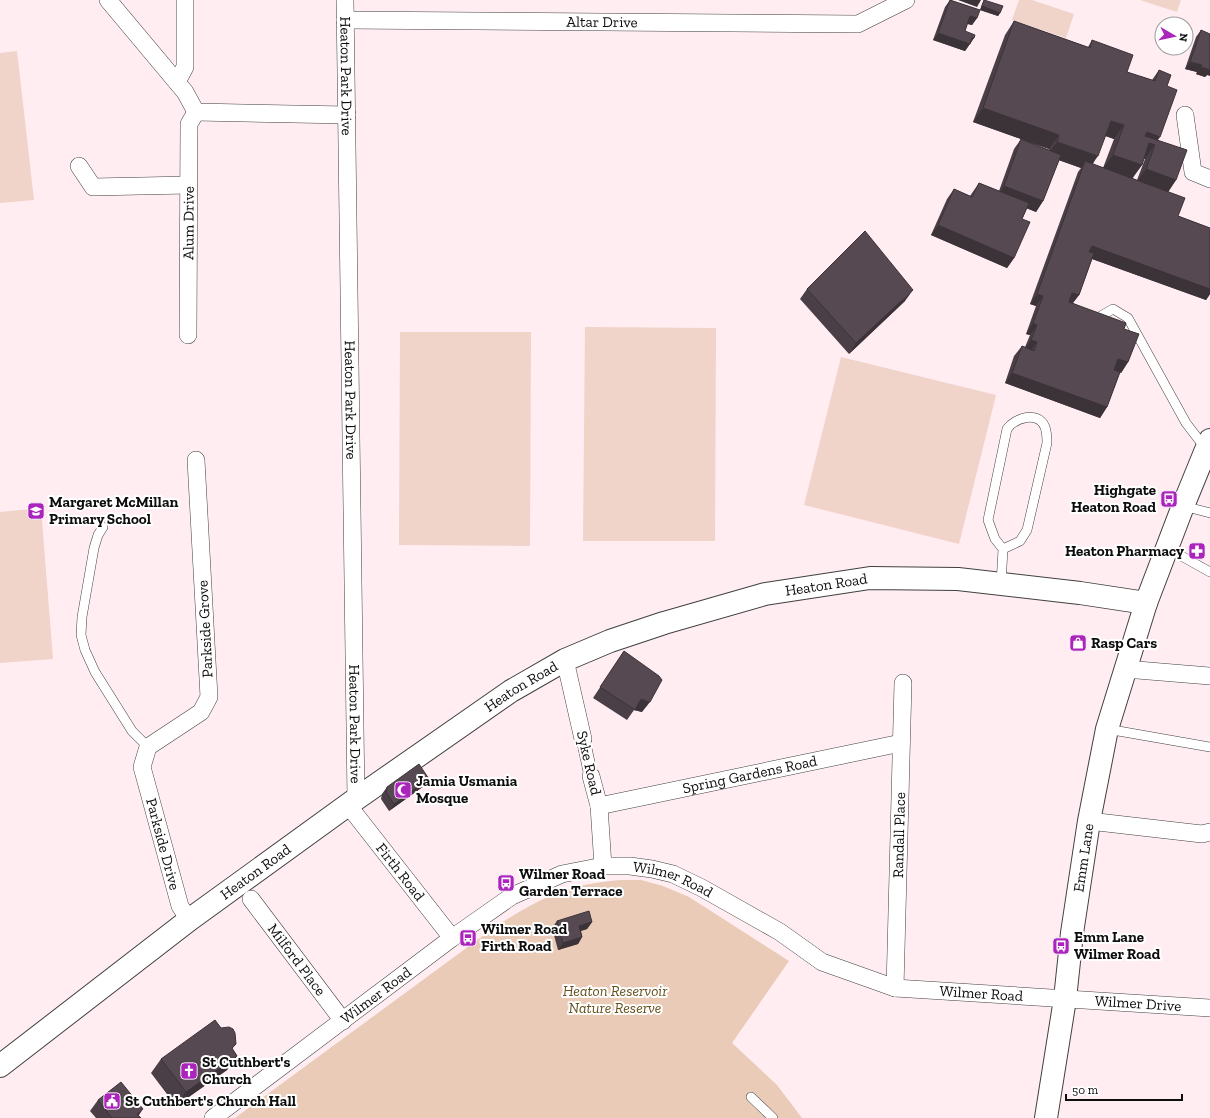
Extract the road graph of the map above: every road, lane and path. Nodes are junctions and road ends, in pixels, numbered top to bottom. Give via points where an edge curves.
1 (108, 0) edge
2 (185, 0) edge
3 (344, 0) edge
4 (906, 0) edge
5 (345, 20) junction
6 (177, 82) junction
7 (196, 112) junction
8 (346, 114) junction
9 (1186, 115) dead end
10 (79, 166) dead end
11 (1210, 179) edge
12 (188, 185) junction
13 (1099, 317) edge
14 (188, 335) dead end
15 (1208, 445) edge
16 (196, 460) dead end
17 (1183, 506) junction
18 (1210, 514) edge
19 (103, 528) dead end
20 (1167, 548) junction
21 (1003, 549) junction
22 (1210, 572) edge
23 (1001, 584) junction
24 (1146, 602) junction
25 (565, 660) junction
26 (1125, 670) junction
27 (1210, 676) edge
28 (903, 683) dead end
29 (1107, 729) junction
30 (583, 739) joint
31 (901, 743) junction
32 (148, 747) junction
33 (1210, 747) edge
34 (591, 776) joint
35 (352, 802) junction
36 (599, 806) junction
37 (1089, 821) junction
38 (1210, 832) edge
39 (603, 866) junction
40 (251, 899) dead end
41 (189, 920) junction
42 (452, 938) junction
43 (895, 988) junction
44 (1065, 999) junction
45 (1210, 1008) edge
46 (343, 1021) junction
47 (0, 1066) edge
48 (751, 1097) dead end
49 (213, 1118) edge
50 (773, 1118) edge
51 (1046, 1118) edge

1 - 6 street
2 - 6 street via 185,67
3 - 5 street, Heaton Park Drive
4 - 5 street, Altar Drive via 858,24
5 - 8 street, Heaton Park Drive
6 - 7 street via 186,92
7 - 8 street
7 - 12 street, Alum Drive via 189,124
8 - 35 street, Heaton Park Drive
9 - 11 street via 1193,172
10 - 12 street via 93,187
12 - 14 street, Alum Drive
13 - 15 lane via 1113,309 1128,318 1186,424
15 - 17 street, Emm Lane
16 - 32 street, Parkside Grove via 209,697 201,712
17 - 18 lane
17 - 20 street, Emm Lane
19 - 32 lane via 94,548 81,635 95,672 132,731
20 - 22 lane
20 - 24 street, Emm Lane
21 - 21 lane via 995,539 988,520 1007,429 1021,418 1034,418 1045,426 1047,443 1027,530 1020,541
21 - 23 lane
23 - 24 street, Heaton Road
23 - 25 street, Heaton Road via 958,580 870,578 765,594 664,623 610,641
24 - 26 street, Emm Lane
25 - 30 street, Syke Road
25 - 35 street, Heaton Road via 511,691
26 - 27 street
26 - 29 street, Emm Lane
28 - 31 street, Randall Place
29 - 33 lane
29 - 37 street, Emm Lane
30 - 34 street, Syke Road
31 - 36 street, Spring Gardens Road
31 - 43 street, Randall Place
32 - 41 street, Parkside Drive via 142,767 180,906
34 - 36 street, Syke Road
35 - 41 street, Heaton Road
35 - 42 street, Firth Road
36 - 39 street, Syke Road
37 - 38 street via 1202,834
37 - 44 street, Emm Lane
39 - 42 street, Wilmer Road via 562,874 512,896
39 - 43 street, Wilmer Road via 630,866 673,874 780,932 822,962
40 - 46 street, Milford Place
41 - 47 street, Heaton Road
42 - 46 street, Wilmer Road
43 - 44 street, Wilmer Road
44 - 45 street, Wilmer Drive
44 - 51 street, Emm Lane
46 - 49 street, Wilmer Road
48 - 50 lane

